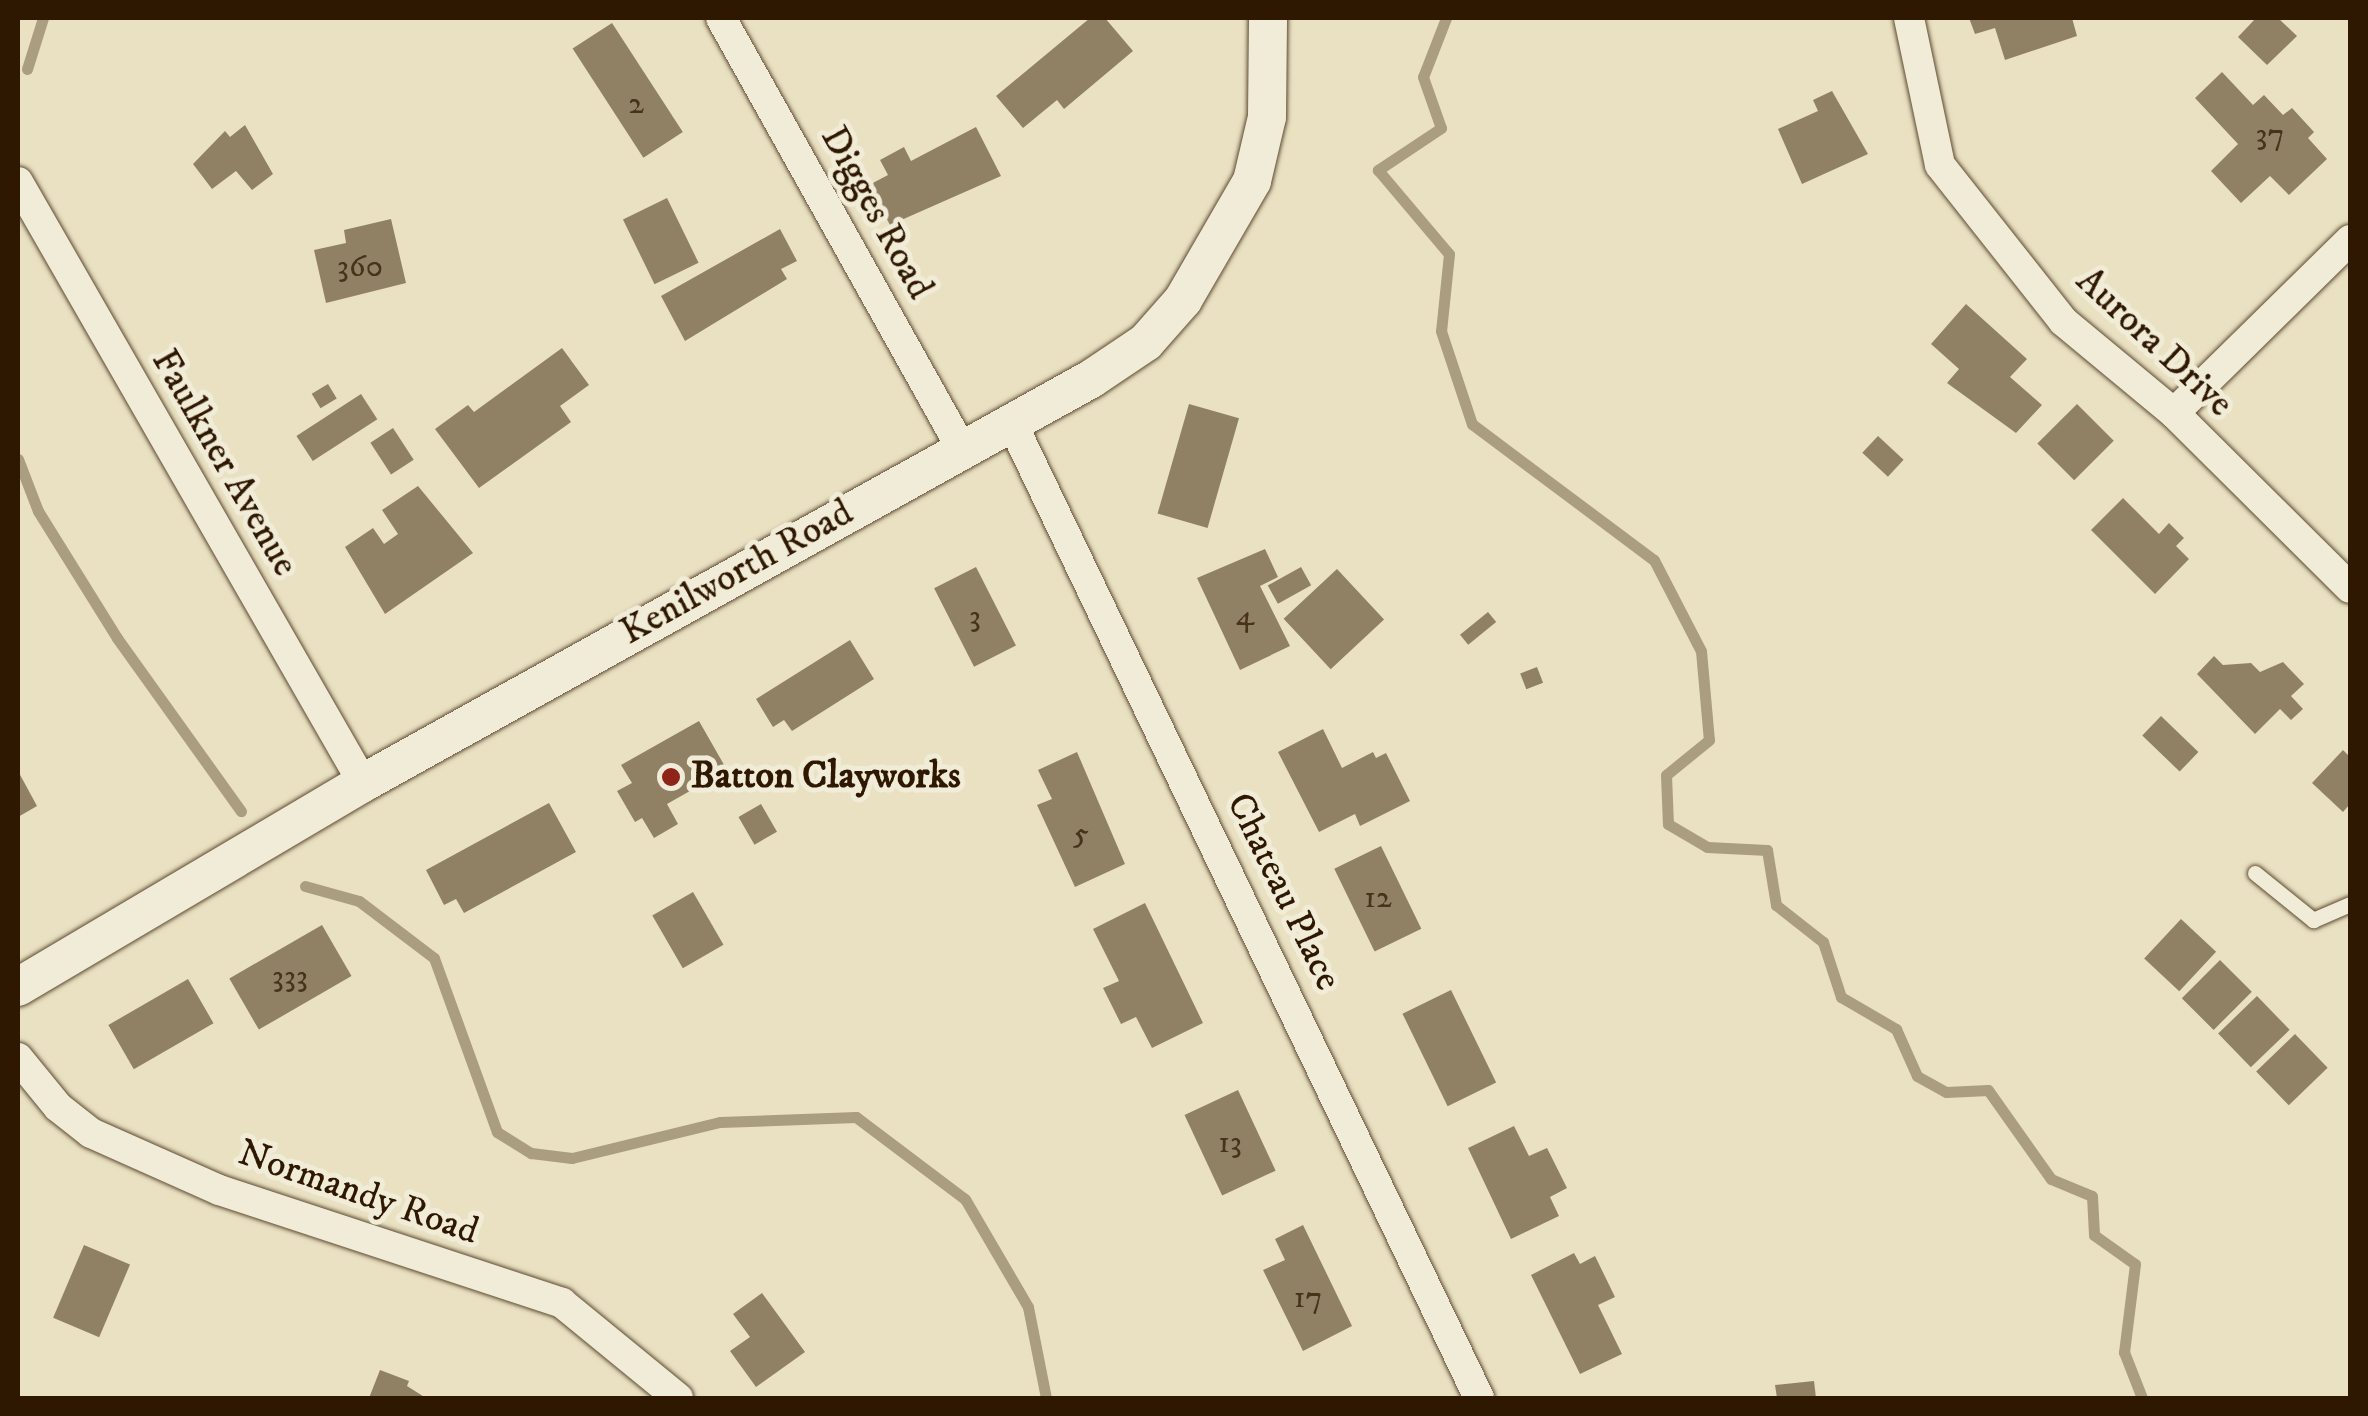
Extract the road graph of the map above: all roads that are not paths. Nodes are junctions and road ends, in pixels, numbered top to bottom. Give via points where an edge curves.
1 (721, 18) edge
2 (1268, 18) edge
3 (1910, 18) edge
4 (18, 182) edge
5 (2350, 240) edge
6 (2174, 413) junction
7 (1011, 421) junction
8 (961, 448) junction
9 (2350, 588) edge
10 (363, 784) junction
11 (2255, 873) dead end
12 (2350, 904) edge
13 (18, 986) edge
14 (18, 1058) edge
15 (678, 1398) edge
16 (1479, 1398) edge

1 - 8 street, Digges Road
2 - 7 street, Kenilworth Road via 1260,157 1184,300 1127,355
3 - 6 street, Aurora Drive via 1940,166 2063,321
4 - 10 street, Faulkner Avenue
5 - 6 street
6 - 9 street, Aurora Drive
7 - 8 street, Kenilworth Road
7 - 16 street, Chateau Place
8 - 10 street, Kenilworth Road
10 - 13 street, Kenilworth Road
11 - 12 lane via 2314,920
14 - 15 street, Normandy Road via 44,1094 91,1132 220,1190 562,1303

